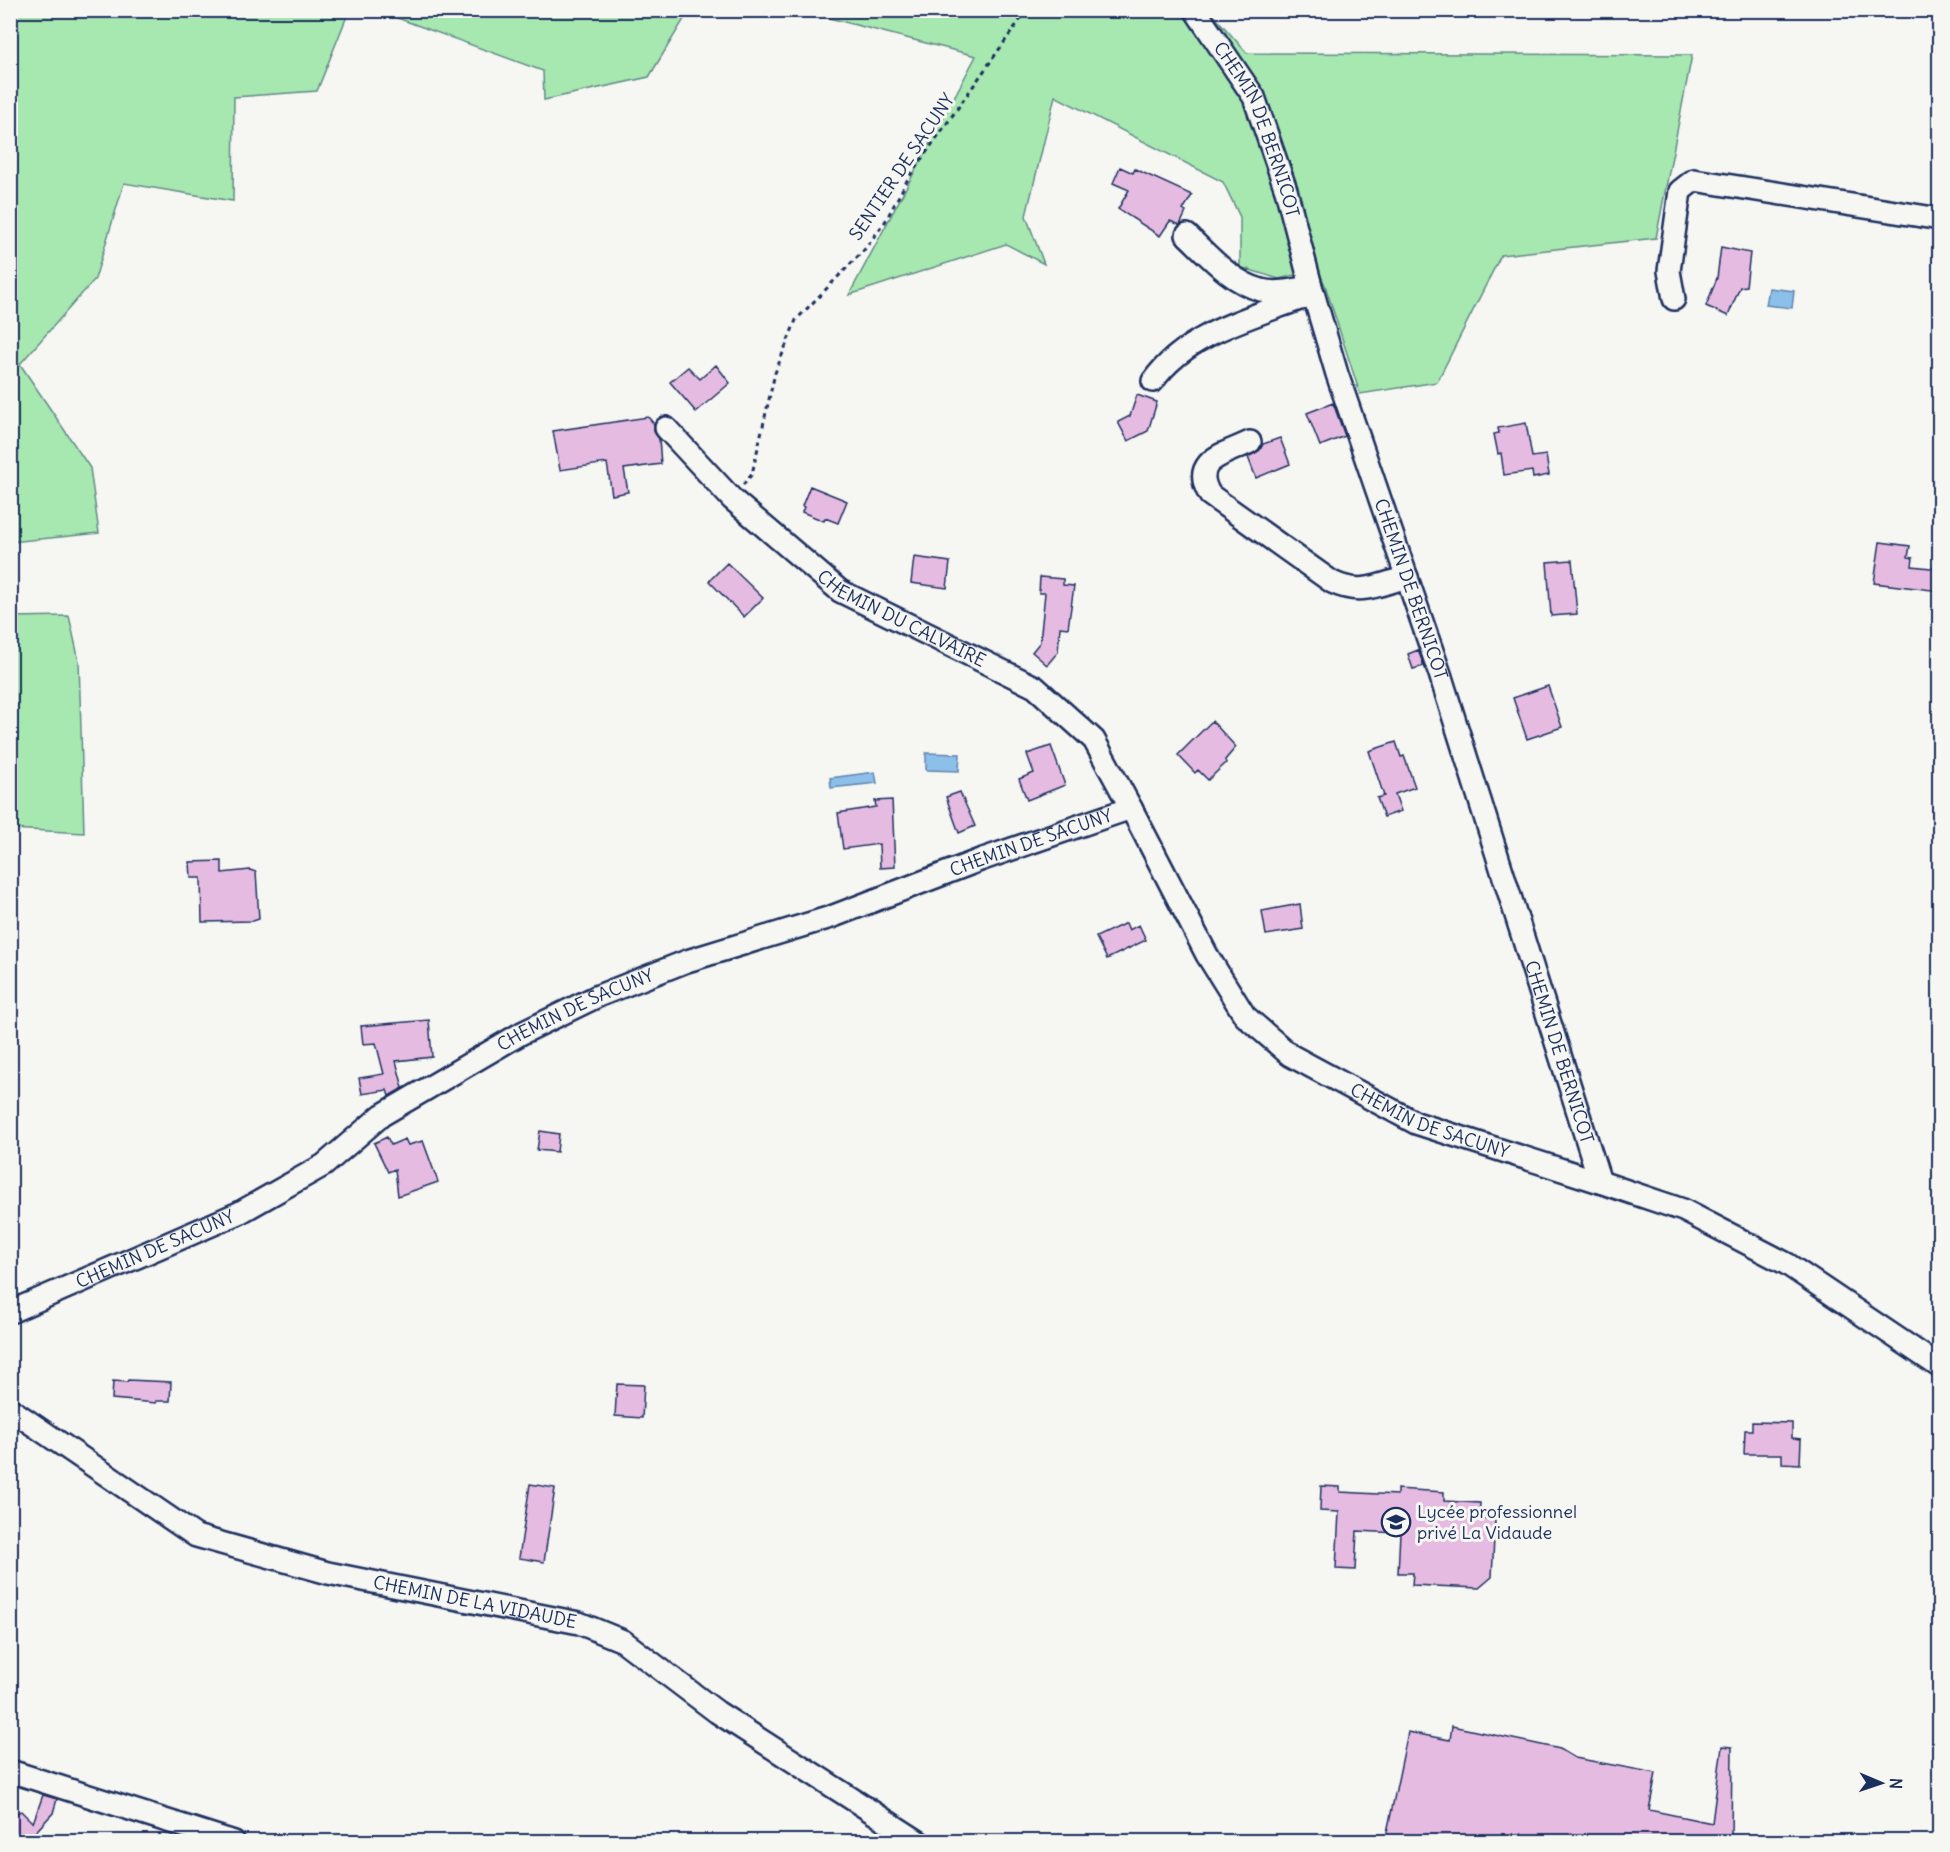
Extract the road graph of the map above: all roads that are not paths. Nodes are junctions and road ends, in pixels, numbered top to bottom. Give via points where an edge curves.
1 (1195, 10) edge
2 (1940, 219) edge
3 (1187, 235) dead end
4 (1313, 291) junction
5 (1674, 299) dead end
6 (1153, 381) dead end
7 (666, 428) dead end
8 (1250, 442) dead end
9 (1407, 577) junction
10 (1131, 808) junction
11 (1600, 1182) junction
12 (10, 1312) edge
13 (1940, 1367) edge
14 (10, 1409) edge
15 (10, 1771) edge
16 (234, 1842) edge
17 (919, 1842) edge

1 - 4 street, CHEMIN DE BERNICOT via 1254,98 1286,190
2 - 5 street via 1694,180 1680,191 1669,271
3 - 4 street via 1226,272 1262,290
4 - 6 street via 1300,300 1216,332 1177,355
4 - 9 street, CHEMIN DE BERNICOT via 1337,374
7 - 10 street, CHEMIN DU CALVAIRE via 732,499 840,591 1035,687 1094,740
8 - 9 street via 1207,464 1202,473 1209,495 1345,588 1368,588
9 - 11 street, CHEMIN DE BERNICOT
10 - 11 street, CHEMIN DE SACUNY via 1207,955 1245,1016 1290,1055 1416,1123
10 - 12 street, CHEMIN DE SACUNY via 831,917 687,961 598,996 522,1033 382,1115 324,1165 239,1213
11 - 13 street, CHEMIN DE SACUNY via 1683,1210 1787,1264
14 - 17 street, CHEMIN DE LA VIDAUDE via 196,1536 328,1573 579,1623 624,1641 717,1712
15 - 16 street

